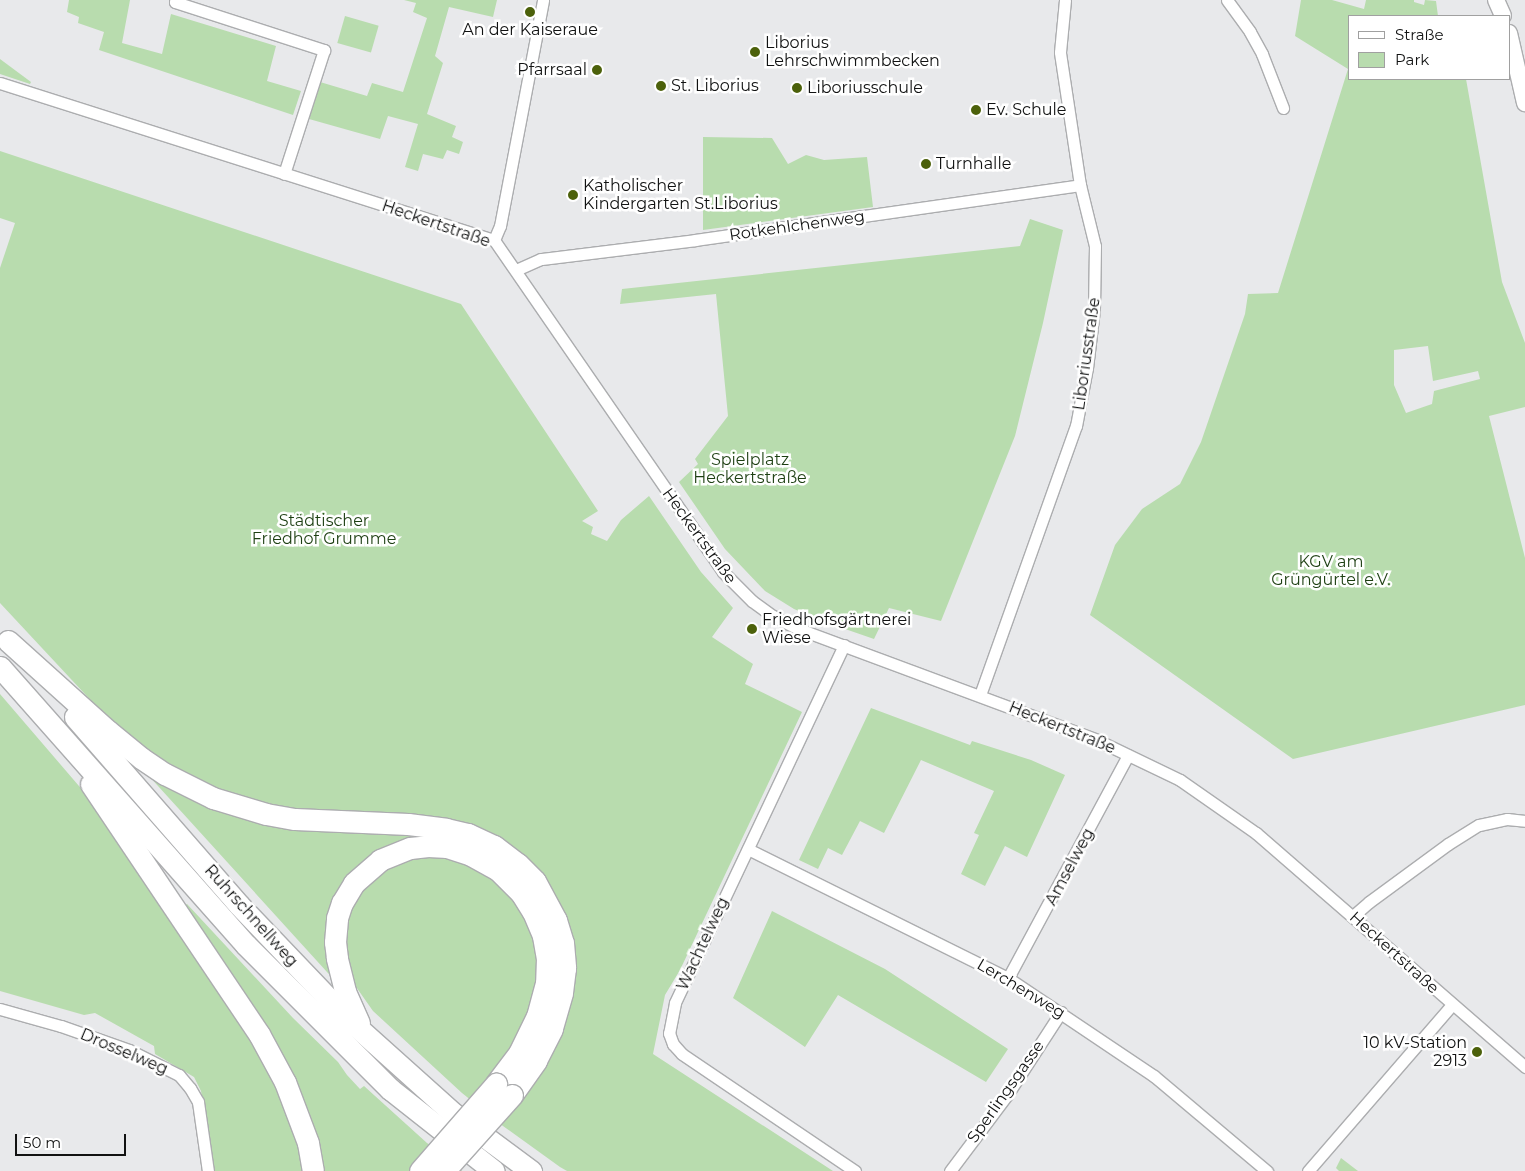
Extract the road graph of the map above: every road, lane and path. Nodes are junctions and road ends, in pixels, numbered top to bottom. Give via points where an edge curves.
1 (176, 0) edge
2 (543, 0) edge
3 (1065, 0) edge
4 (1227, 0) edge
5 (1496, 0) edge
6 (1503, 15) edge
7 (1510, 36) edge
8 (0, 83) edge
9 (1525, 103) edge
10 (1283, 108) dead end
11 (284, 174) junction
12 (1080, 185) junction
13 (494, 240) junction
14 (516, 270) junction
15 (4, 637) edge
16 (844, 645) junction
17 (0, 667) edge
18 (980, 695) junction
19 (54, 726) junction
20 (1128, 755) junction
21 (1525, 821) edge
22 (748, 849) junction
23 (1353, 916) junction
24 (1008, 978) junction
25 (1452, 1005) junction
26 (0, 1009) edge
27 (1061, 1012) junction
28 (372, 1042) junction
29 (1525, 1067) edge
30 (504, 1089) junction
31 (208, 1171) edge
32 (313, 1171) edge
33 (420, 1171) edge
34 (444, 1171) edge
35 (494, 1171) edge
36 (531, 1171) edge
37 (856, 1171) edge
38 (950, 1171) edge
39 (1267, 1171) edge
40 (1308, 1171) edge

1 - 11 street via 324,50
2 - 13 street via 500,226
3 - 12 street, Liboriusstraße via 1060,52
4 - 10 street via 1262,54
5 - 6 street
7 - 9 street
8 - 11 street, Heckertstraße
11 - 13 street, Heckertstraße
12 - 14 street, Rotkehlchenweg via 540,259
12 - 18 street, Liboriusstraße via 1096,246 1092,328 1080,412
13 - 14 street, Heckertstraße
14 - 16 street, Heckertstraße via 670,497 738,588 773,616
15 - 28 highway, Ruhrschnellweg via 239,905
15 - 30 highway via 141,758 213,798 295,819 446,829 468,834 494,846 518,864 535,880 556,920 563,943 565,968 552,1029 536,1061
16 - 18 street, Heckertstraße
16 - 22 street, Wachtelweg
17 - 19 highway, Ruhrschnellweg
18 - 20 street, Heckertstraße
19 - 32 highway via 259,1034 285,1082 308,1144
19 - 35 highway, Ruhrschnellweg via 267,965 390,1090
20 - 23 street, Heckertstraße via 1180,780 1219,805
20 - 24 street, Amselweg via 1052,902
21 - 23 street via 1506,819 1479,825 1448,844
22 - 24 street, Lerchenweg
22 - 37 street, Wachtelweg via 675,1003 669,1034 682,1054
23 - 25 street, Heckertstraße
24 - 27 street, Lerchenweg
25 - 29 street, Heckertstraße
25 - 40 street
26 - 31 street, Drosselweg via 129,1050 179,1075 198,1102
27 - 38 street, Sperlingsgasse
27 - 39 street, Lerchenweg via 1173,1091
28 - 30 highway via 352,1010 337,958 336,928 342,903 360,877 392,854 428,846 460,851 498,870 521,893 544,936 546,982 537,1016
28 - 36 highway, Ruhrschnellweg via 454,1114
30 - 33 highway, bridge
30 - 34 highway, bridge

